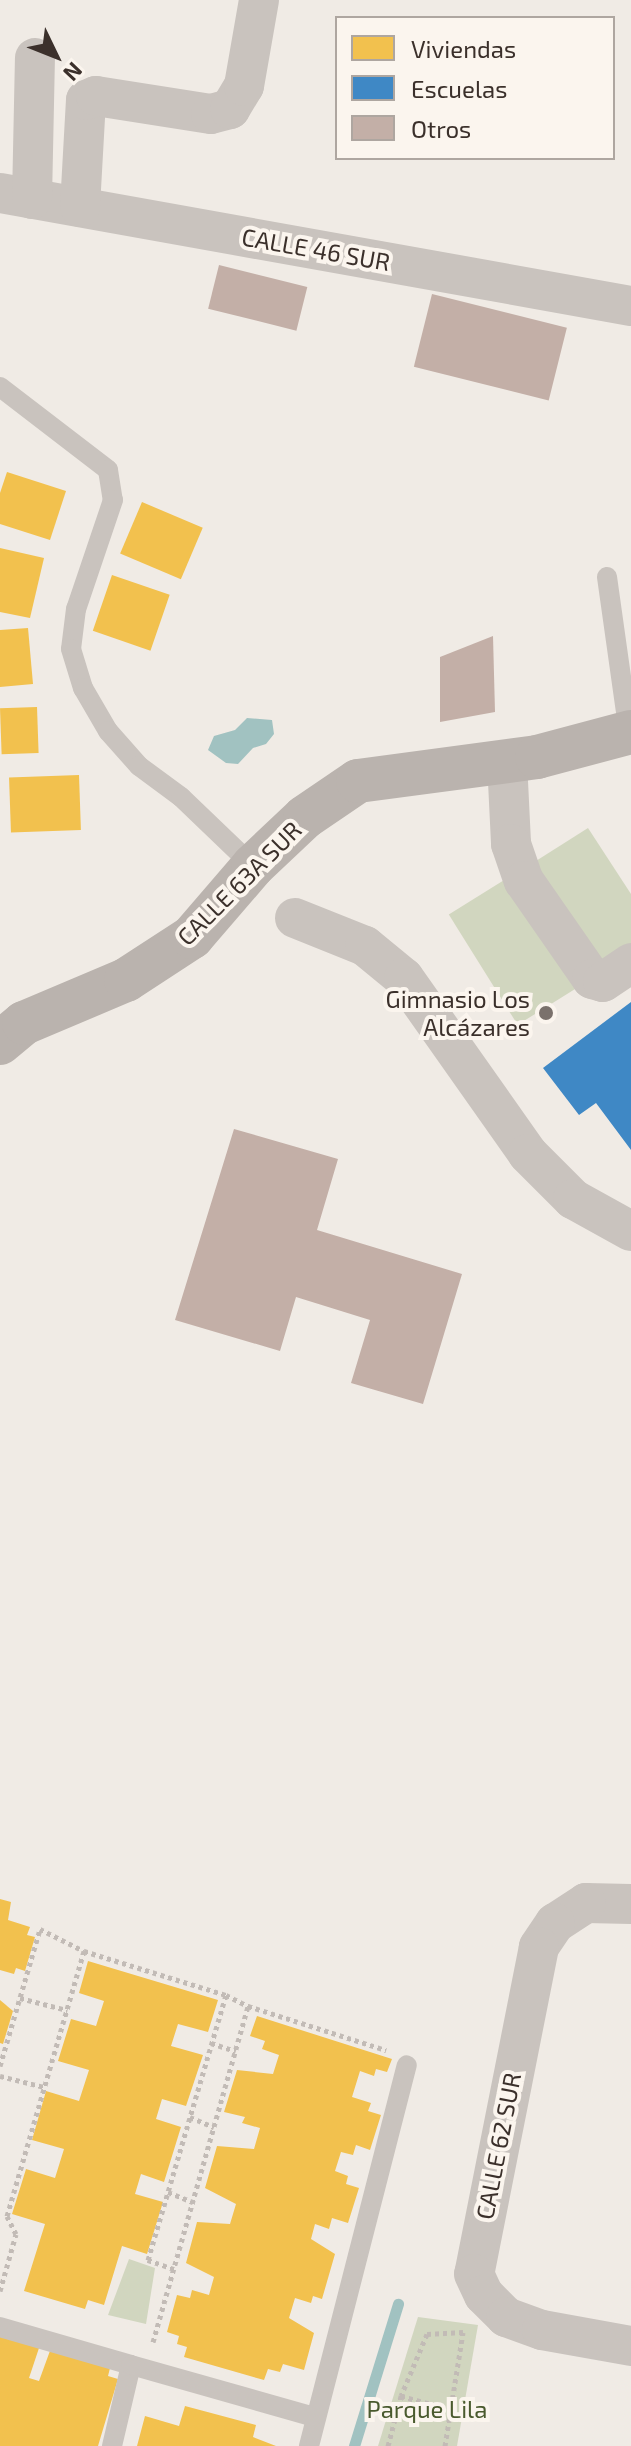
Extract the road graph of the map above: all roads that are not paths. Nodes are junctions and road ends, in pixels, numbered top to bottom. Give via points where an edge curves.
1 (259, 0) edge
2 (35, 58) dead end
3 (16, 196) edge
4 (80, 207) junction
5 (631, 306) edge
6 (0, 387) edge
7 (607, 577) dead end
8 (630, 733) edge
9 (507, 761) junction
10 (253, 866) junction
11 (295, 918) dead end
12 (631, 963) edge
13 (0, 1043) edge
14 (631, 1231) edge
15 (631, 1904) edge
16 (403, 2060) road end
17 (0, 2327) edge
18 (631, 2346) edge
19 (131, 2365) junction
20 (315, 2417) junction
21 (112, 2446) edge
22 (309, 2446) edge

1 - 4 street via 244,86 230,109 211,114 96,96 86,100
2 - 3 street
3 - 4 street, CALLE 46 SUR
4 - 5 street, CALLE 46 SUR
6 - 10 lane via 108,470 113,500 76,609 71,649 83,688 108,731 139,766 181,797
7 - 8 lane
8 - 9 street, CALLE 63A SUR
9 - 10 street, CALLE 63A SUR via 358,781 305,817
9 - 12 street via 511,844 524,881 592,979 603,982
10 - 13 street, CALLE 63A SUR via 192,937 126,980 24,1023
11 - 14 street via 365,946 404,978 528,1154 573,1199
15 - 18 street, CALLE 62 SUR via 586,1903 555,1923 539,1947 474,2274 484,2295 506,2317 542,2330
16 - 20 lane
17 - 19 lane
19 - 20 lane
19 - 21 lane
20 - 22 lane

